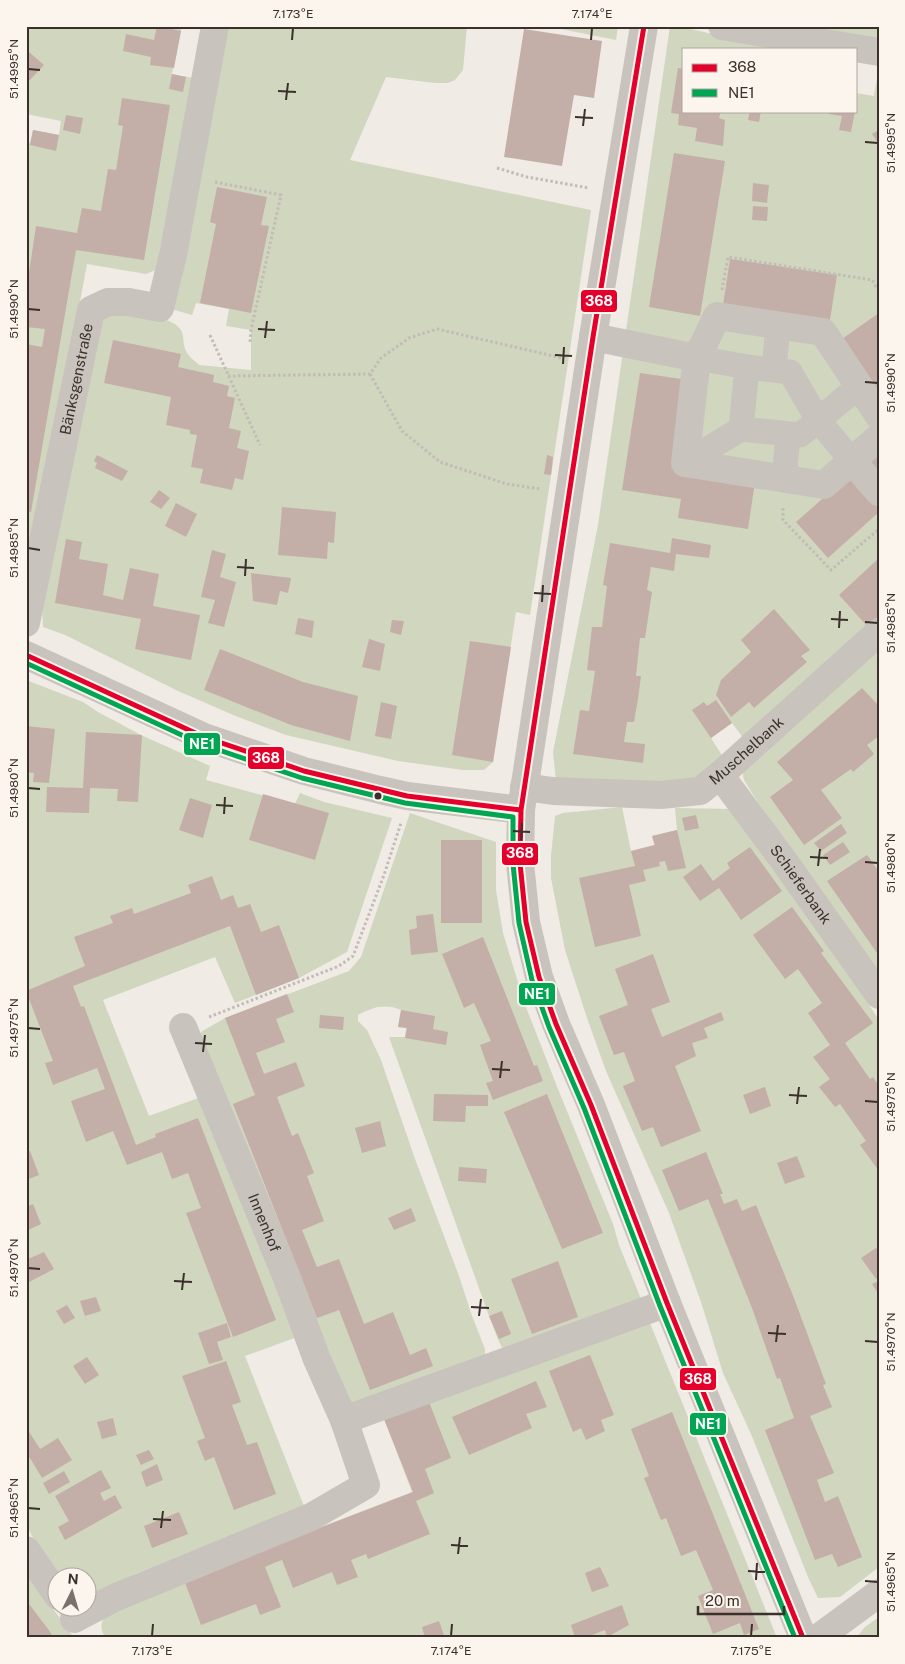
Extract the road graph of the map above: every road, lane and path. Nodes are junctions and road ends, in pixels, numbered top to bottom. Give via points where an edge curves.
1 (215, 26) edge
2 (644, 26) edge
3 (722, 26) edge
4 (855, 48) edge
5 (858, 49) edge
6 (879, 52) edge
7 (497, 168) dead end
8 (188, 176) junction
9 (617, 193) junction
10 (879, 290) edge
11 (717, 316) junction
12 (778, 325) junction
13 (210, 335) dead end
14 (593, 338) junction
15 (250, 342) dead end
16 (697, 358) junction
17 (589, 365) junction
18 (747, 367) junction
19 (774, 370) junction
20 (370, 374) junction
21 (228, 376) junction
22 (858, 387) junction
23 (879, 416) edge
24 (818, 420) junction
25 (741, 429) junction
26 (788, 434) junction
27 (879, 437) edge
28 (260, 445) dead end
29 (852, 461) junction
30 (685, 463) junction
31 (784, 480) junction
32 (879, 492) edge
33 (570, 493) junction
34 (879, 529) edge
35 (26, 623) edge
36 (879, 632) edge
37 (26, 655) edge
38 (720, 776) junction
39 (408, 796) junction
40 (522, 798) junction
41 (879, 995) edge
42 (183, 1027) joint
43 (667, 1303) junction
44 (344, 1420) junction
45 (26, 1550) edge
46 (48, 1582) edge
47 (879, 1593) edge
48 (75, 1621) edge
49 (803, 1638) edge
50 (818, 1638) edge

1 - 8 street, Bänksgenstraße
2 - 9 street
3 - 4 street
5 - 6 street
7 - 9 path via 527,177
8 - 15 path via 281,195
8 - 35 street, Bänksgenstraße via 170,275 160,308 108,302 91,310
9 - 14 street
10 - 11 path via 872,280 728,257
11 - 12 street
11 - 16 street
12 - 19 street
12 - 22 street via 823,332
13 - 21 path
14 - 16 street
14 - 17 street
16 - 18 street
16 - 30 street
17 - 20 path via 437,329 409,338 381,358
17 - 33 street
18 - 19 street
18 - 25 street
19 - 24 street via 790,372
20 - 21 path
20 - 33 path via 402,431 440,462 507,484
21 - 28 path
22 - 23 street
22 - 24 street
24 - 26 street via 800,435
24 - 29 street
25 - 26 street
25 - 30 street
26 - 31 street
27 - 29 street
29 - 31 street via 824,485
29 - 32 street
30 - 31 street
31 - 34 path via 783,520 831,570
33 - 40 street
36 - 38 street, Muschelbank
37 - 39 street, Muschelbank via 204,737 304,771
38 - 40 street, Muschelbank via 700,791 661,795 553,791
38 - 41 street, Schieferbank
39 - 40 street, Muschelbank
39 - 42 path via 384,875 353,956 332,969
40 - 43 street via 520,863 526,922 539,977
42 - 44 street, Innenhof
43 - 44 street
43 - 49 street
44 - 48 street, Innenhof via 366,1485 310,1517 114,1598
45 - 46 street
47 - 50 street

